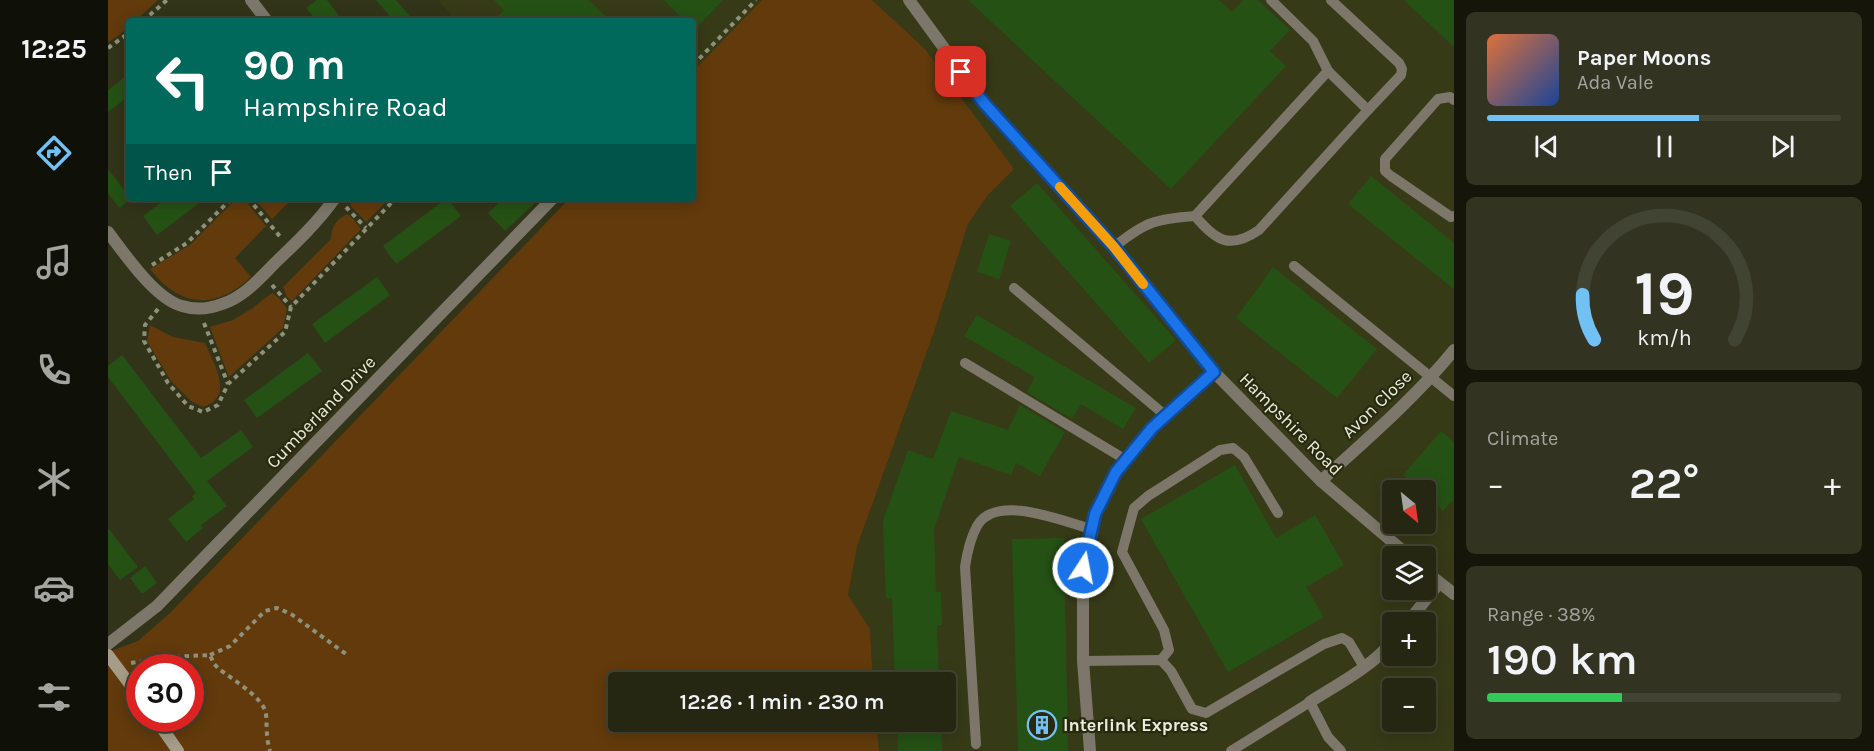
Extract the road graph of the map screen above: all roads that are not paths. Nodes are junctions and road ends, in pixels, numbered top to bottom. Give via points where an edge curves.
1 (251, 0) edge
2 (909, 0) edge
3 (1271, 0) edge
4 (1331, 0) edge
5 (265, 18) edge
6 (1328, 71) junction
7 (1454, 100) edge
8 (1368, 110) junction
9 (551, 201) edge
10 (340, 202) edge
11 (1195, 216) junction
12 (1454, 216) edge
13 (108, 232) edge
14 (1114, 247) junction
15 (1294, 266) dead end
16 (1014, 288) dead end
17 (1454, 350) edge
18 (965, 363) dead end
19 (1214, 372) junction
20 (1431, 377) junction
21 (1454, 396) edge
22 (1166, 416) junction
23 (1126, 460) junction
24 (1321, 481) junction
25 (1278, 513) dead end
26 (1091, 529) junction
27 (1397, 546) edge
28 (1436, 580) edge
29 (1439, 583) junction
30 (1454, 594) edge
31 (1416, 612) edge
32 (108, 644) edge
33 (1382, 652) edge
34 (108, 655) edge
35 (1161, 660) junction
36 (1083, 661) junction
37 (1364, 667) junction
38 (126, 679) edge
39 (1310, 702) junction
40 (165, 732) edge
41 (976, 744) dead end
42 (178, 751) edge
43 (1090, 751) edge
44 (1231, 751) edge
45 (1341, 751) edge

1 - 5 street
2 - 14 street, Hampshire Road via 984,103
3 - 6 lane via 1313,41
4 - 8 lane via 1402,69 1401,75
6 - 8 lane
6 - 11 lane
7 - 12 lane via 1438,99 1385,159 1385,171
8 - 11 lane via 1260,230 1245,240 1231,242 1216,237
9 - 32 street, Cumberland Drive via 157,606
10 - 13 street via 244,293 204,309 180,306 156,290
11 - 14 lane via 1148,224
14 - 19 street, Hampshire Road
15 - 20 lane
16 - 22 lane
17 - 20 street, Avon Close
18 - 23 lane
19 - 22 street
19 - 24 street, Hampshire Road
20 - 21 lane
20 - 24 street, Avon Close
22 - 23 street
23 - 26 street via 1116,472
24 - 27 street, Hampshire Road
25 - 35 lane via 1244,457 1233,448 1220,450 1134,508 1122,552 1164,630 1169,650
26 - 36 street via 1083,568
26 - 41 lane via 1015,509 997,510 978,524 964,567
28 - 29 street
29 - 30 street
29 - 31 street
33 - 37 street
34 - 38 main road
35 - 36 lane
35 - 37 lane via 1192,709 1206,713 1324,644 1342,638 1349,642
36 - 43 street
37 - 39 street
39 - 44 lane
39 - 45 lane via 1328,737
40 - 42 main road

